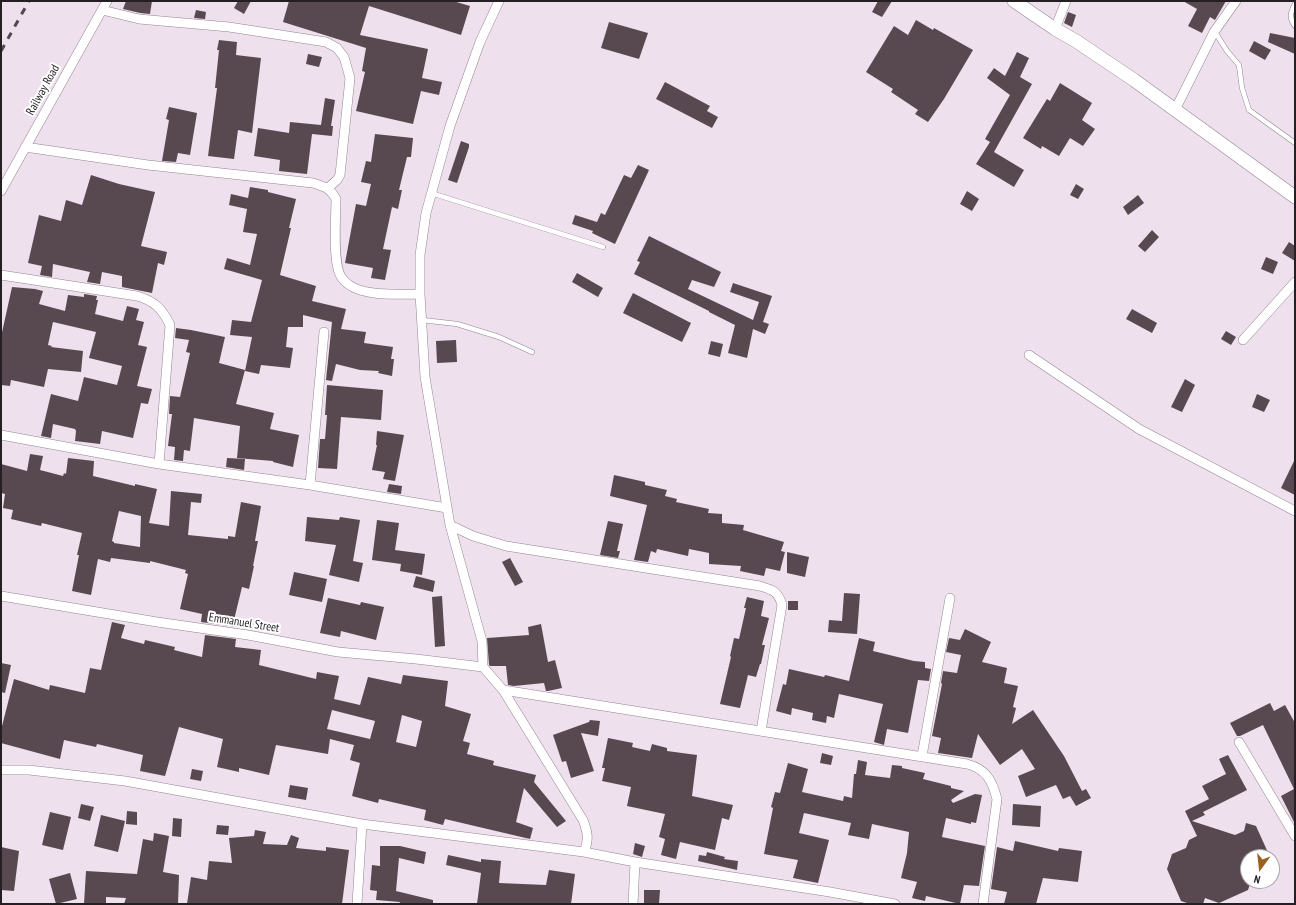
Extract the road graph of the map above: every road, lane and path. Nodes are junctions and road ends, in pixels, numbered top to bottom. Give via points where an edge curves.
1 (107, 1) edge
2 (498, 1) edge
3 (1014, 1) edge
4 (1066, 1) edge
5 (1236, 1) edge
6 (1295, 4) edge
7 (102, 10) junction
8 (1295, 26) edge
9 (1054, 29) junction
10 (1214, 32) junction
11 (1175, 110) junction
12 (1295, 143) edge
13 (25, 147) junction
14 (328, 188) junction
15 (1, 191) edge
16 (431, 193) junction
17 (1295, 197) edge
18 (603, 247) dead end
19 (1, 275) edge
20 (1295, 282) edge
21 (420, 294) junction
22 (422, 320) junction
23 (324, 332) dead end
24 (1243, 340) dead end
25 (532, 352) dead end
26 (1029, 355) dead end
27 (1, 435) edge
28 (159, 464) junction
29 (310, 485) junction
30 (447, 508) junction
31 (1295, 511) edge
32 (450, 525) junction
33 (1, 596) edge
34 (950, 598) dead end
35 (483, 667) junction
36 (503, 690) junction
37 (761, 731) junction
38 (1239, 742) dead end
39 (922, 756) junction
40 (1, 770) edge
41 (362, 824) junction
42 (1295, 836) edge
43 (584, 852) junction
44 (635, 862) junction
45 (876, 902) edge
46 (357, 904) edge
47 (633, 904) edge
48 (895, 904) edge
49 (983, 904) edge

1 - 7 street, Railway Road
2 - 16 street via 480,42 450,126
3 - 9 main road
4 - 9 street
5 - 10 street
6 - 8 lane via 1290,13 1290,20
7 - 13 street, Railway Road
7 - 14 street via 139,19 248,29 326,42 337,48 344,57 350,78 340,175
9 - 11 main road via 1076,41
10 - 11 street
10 - 12 lane via 1239,65 1242,88 1249,110
11 - 17 main road
13 - 14 street via 148,165 313,183
13 - 15 street, Railway Road
14 - 21 street via 336,199 336,263 341,278 349,286 362,291
16 - 18 lane
16 - 21 street via 422,236
19 - 28 street via 137,296 159,308 170,325
20 - 24 street
21 - 22 street
22 - 25 lane via 457,324 499,337
22 - 30 street via 425,377
23 - 29 street
26 - 31 street via 1139,429
27 - 28 street
28 - 29 street
29 - 30 street
30 - 32 street
32 - 35 street via 482,641
32 - 37 street via 473,536 506,546 772,589 779,596 782,605
33 - 35 street, Emmanuel Street via 248,635 338,652
34 - 39 street
35 - 36 street
36 - 37 street
36 - 43 street via 583,820 588,842
37 - 39 street
38 - 42 street
39 - 49 street via 977,767 988,776 994,788 996,810
40 - 41 street via 30,770 125,781
41 - 43 street
41 - 46 street
43 - 44 street
44 - 45 street via 830,892
44 - 47 street
45 - 48 street

